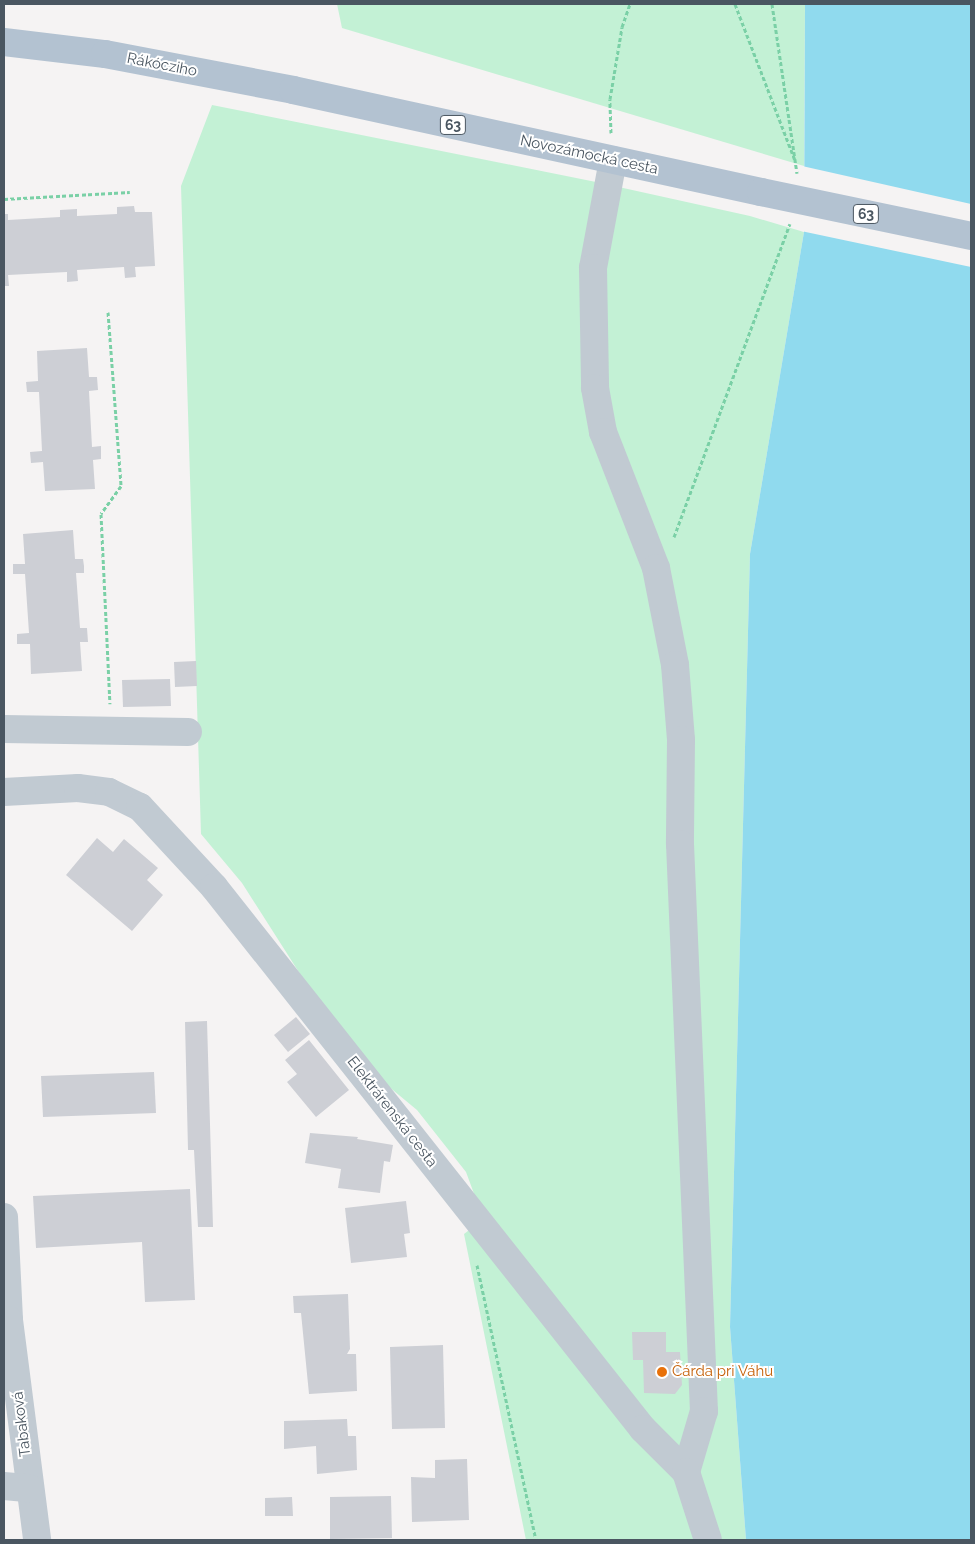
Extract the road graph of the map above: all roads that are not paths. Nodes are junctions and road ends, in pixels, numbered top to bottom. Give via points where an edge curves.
1 (4, 42) edge
2 (4, 61) edge
3 (208, 74) junction
4 (613, 160) junction
5 (971, 236) edge
6 (4, 729) edge
7 (188, 732) dead end
8 (4, 792) edge
9 (4, 1217) edge
10 (686, 1472) junction
11 (17, 1487) edge
12 (37, 1540) edge
13 (708, 1540) edge

1 - 3 main road, Rákócziho / 63 via 105,54
2 - 3 main road, Rákócziho / 63
3 - 4 main road, Novozámocká cesta / 63
4 - 5 main road, Novozámocká cesta / 63, bridge
4 - 10 street via 593,268 595,388 603,432 656,568 675,665 681,740 680,844 704,1411
6 - 7 street
8 - 10 street, Elektrárenská cesta via 78,788 109,792 140,807 214,887 643,1429
9 - 11 street, Tabaková
10 - 13 street, Elektrárenská cesta
11 - 12 street, Tabaková

